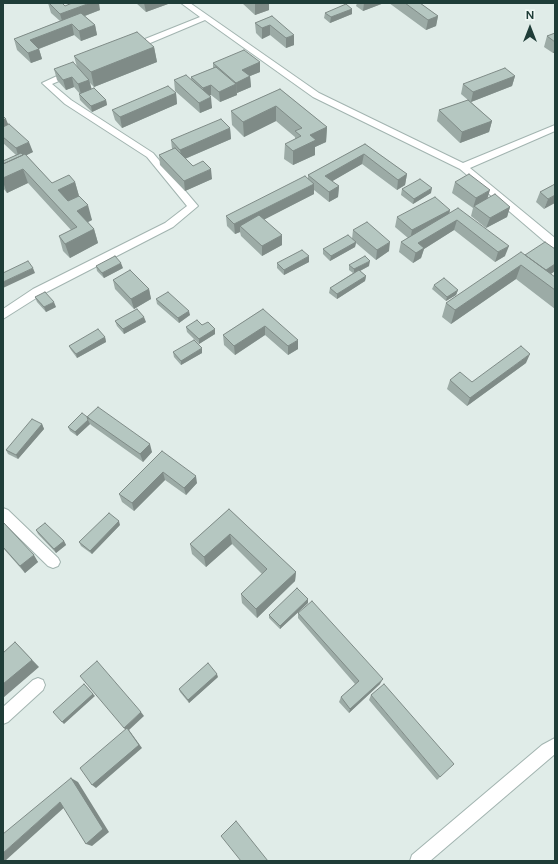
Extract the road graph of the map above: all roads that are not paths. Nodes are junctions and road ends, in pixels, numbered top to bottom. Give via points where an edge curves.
1 (185, 3) edge
2 (206, 17) junction
3 (126, 50) edge
4 (82, 68) edge
5 (555, 128) edge
6 (463, 167) junction
7 (555, 244) edge
8 (3, 315) edge
9 (3, 514) edge
10 (52, 562) dead end
11 (38, 685) dead end
12 (3, 717) edge
13 (555, 746) edge
14 (418, 861) edge

1 - 2 street
2 - 3 street
2 - 6 street via 316,95
4 - 8 street via 46,83 68,102 150,155 193,206 169,225 37,292
5 - 6 street
6 - 7 street
9 - 10 street
11 - 12 street
13 - 14 street

